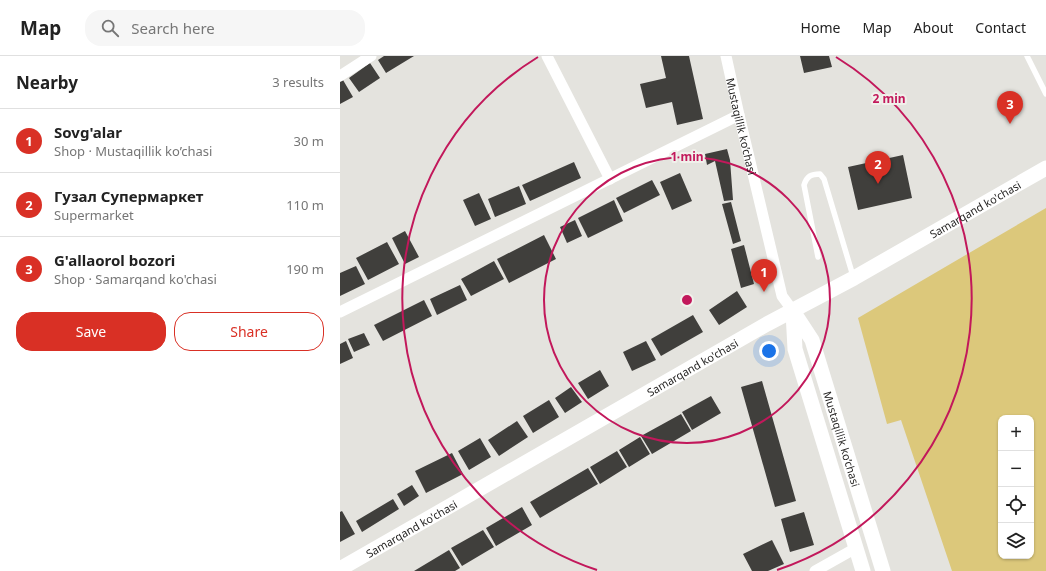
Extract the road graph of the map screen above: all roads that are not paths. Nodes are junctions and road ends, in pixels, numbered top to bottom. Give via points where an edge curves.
1 (371, 56) edge
2 (547, 56) edge
3 (726, 56) edge
4 (1027, 56) edge
5 (340, 76) edge
6 (1046, 94) edge
7 (739, 115) junction
8 (1046, 168) edge
9 (610, 180) junction
10 (818, 257) dead end
11 (854, 278) junction
12 (793, 311) junction
13 (340, 312) edge
14 (856, 548) junction
15 (340, 569) edge
16 (815, 571) edge
17 (863, 571) edge
18 (883, 571) edge

1 - 5 street
2 - 9 street
3 - 7 street, Mustaqillik ko’chasi
4 - 6 lane
7 - 9 street
7 - 12 street, Mustaqillik ko’chasi via 782,296
8 - 11 street, Samarqand ko'chasi
9 - 13 street
10 - 11 lane via 804,185 806,178 811,174 820,174 824,179
11 - 12 street, Samarqand ko'chasi
12 - 14 street, Mustaqillik ko’chasi via 796,349
12 - 15 street, Samarqand ko'chasi
12 - 18 street, Mustaqillik ko’chasi via 812,340
14 - 16 street
14 - 17 street, Mustaqillik ko’chasi

